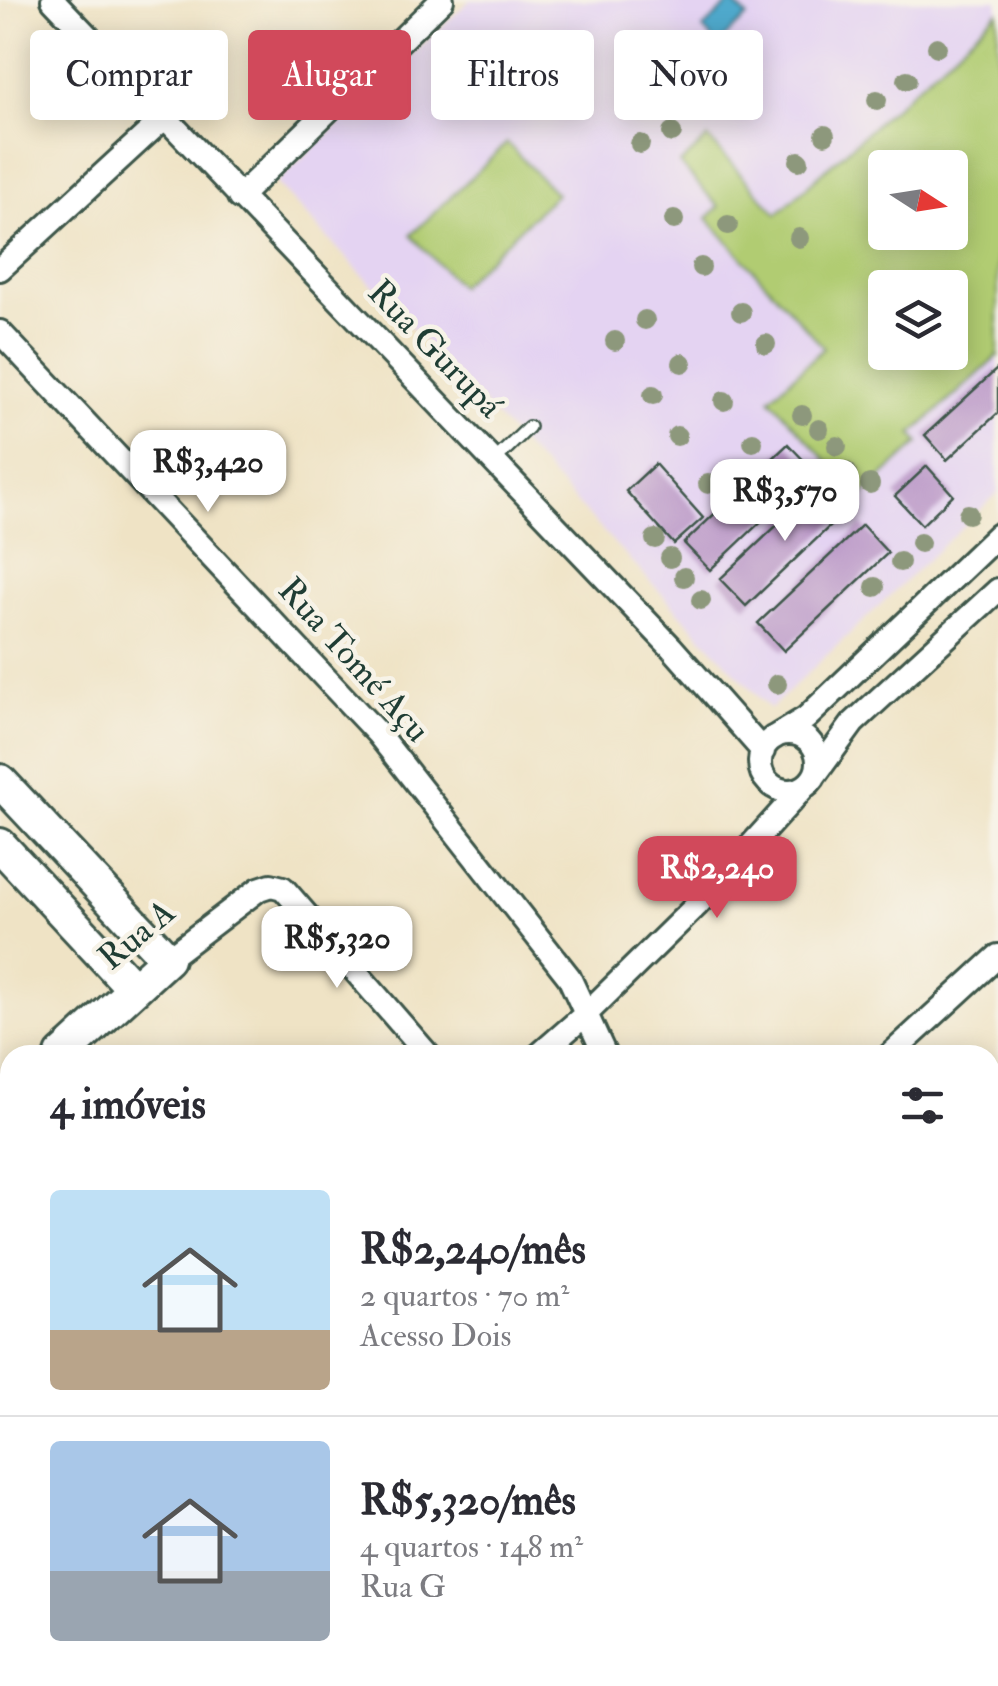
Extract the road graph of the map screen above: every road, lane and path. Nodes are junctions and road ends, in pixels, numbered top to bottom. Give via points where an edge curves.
1 (53, 0) edge
2 (442, 0) edge
3 (81, 30) edge
4 (162, 120) edge
5 (166, 120) edge
6 (239, 196) junction
7 (0, 269) edge
8 (0, 332) edge
9 (529, 427) dead end
10 (494, 461) junction
11 (998, 535) edge
12 (998, 590) edge
13 (768, 745) junction
14 (0, 781) edge
15 (809, 782) junction
16 (0, 844) edge
17 (998, 956) edge
18 (167, 958) junction
19 (134, 989) junction
20 (586, 1014) junction
21 (73, 1045) edge
22 (419, 1045) edge
23 (550, 1045) edge
24 (600, 1045) edge
25 (901, 1045) edge

1 - 3 street, Rua Gurupá
2 - 6 street
4 - 7 street
5 - 6 street, Rua Gurupá
6 - 10 street, Rua Gurupá
8 - 20 street, Rua Tomé Açu via 378,734 569,977
9 - 10 lane
10 - 13 street, Rua Gurupá
11 - 13 street via 818,707
12 - 15 street via 853,723
13 - 15 street via 761,769 770,784 786,792
13 - 15 street via 788,733 805,738 818,758
14 - 18 street
15 - 20 street
16 - 19 street
17 - 25 street
18 - 19 street, Rua A
18 - 22 street, Rua A via 259,889 283,888
19 - 21 street, Rua A
20 - 23 street
20 - 24 street, Rua Tomé Açu

